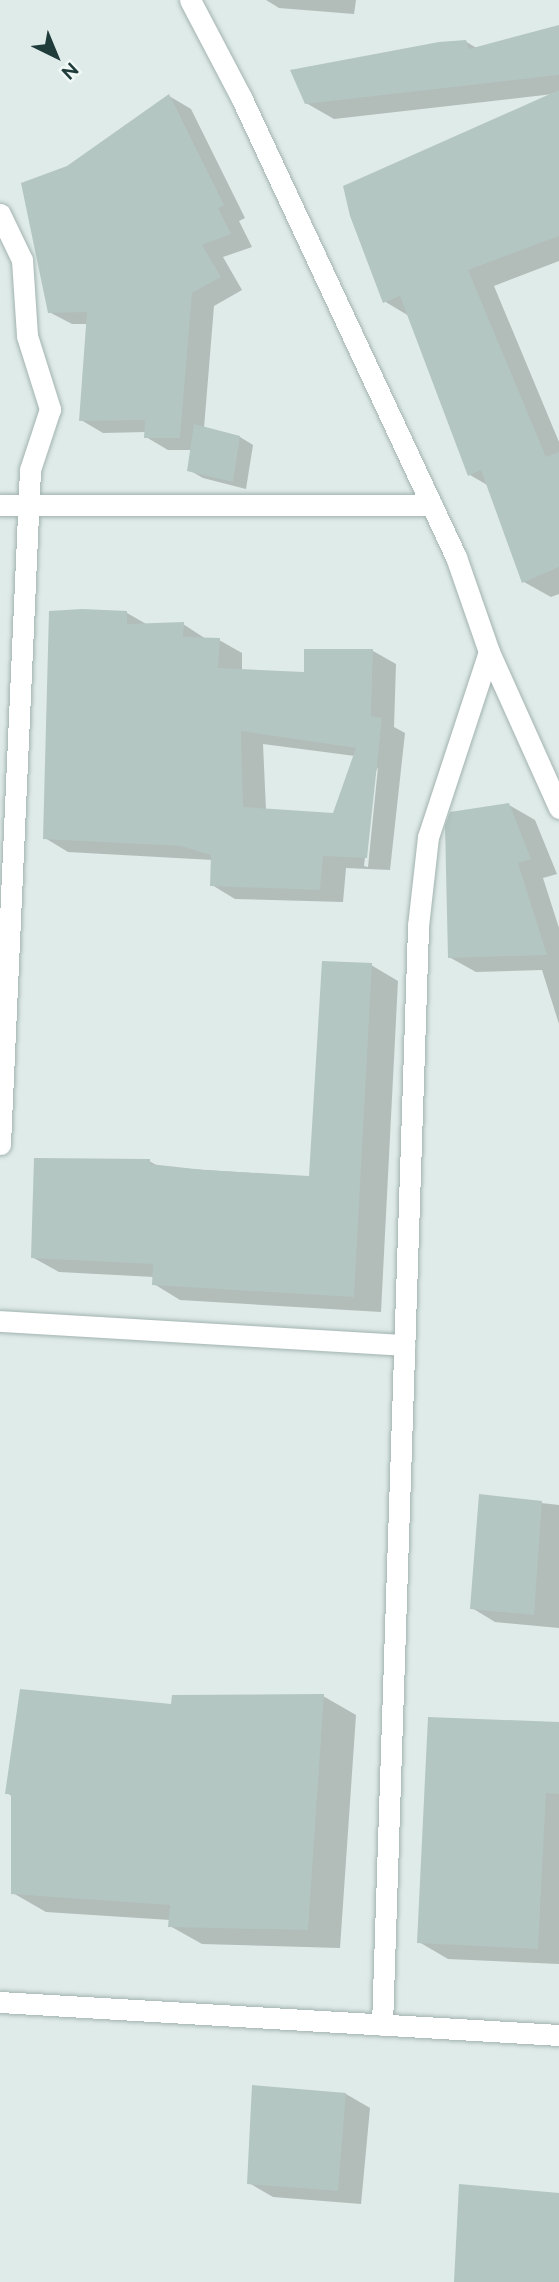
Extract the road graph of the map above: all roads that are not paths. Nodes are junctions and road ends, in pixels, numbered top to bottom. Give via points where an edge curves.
1 (190, 0) edge
2 (0, 215) edge
3 (0, 505) edge
4 (29, 505) junction
5 (432, 505) junction
6 (489, 652) junction
7 (559, 808) edge
8 (0, 1144) edge
9 (0, 1321) edge
10 (404, 1345) junction
11 (0, 2002) edge
12 (382, 2025) junction
13 (559, 2035) edge

1 - 5 street via 241,97
2 - 4 street via 22,260 27,336 50,409 30,470
3 - 4 street
4 - 5 street
4 - 8 street
5 - 6 street via 456,557
6 - 7 street
6 - 10 street via 428,837 418,926
9 - 10 street
10 - 12 street
11 - 12 street
12 - 13 street

